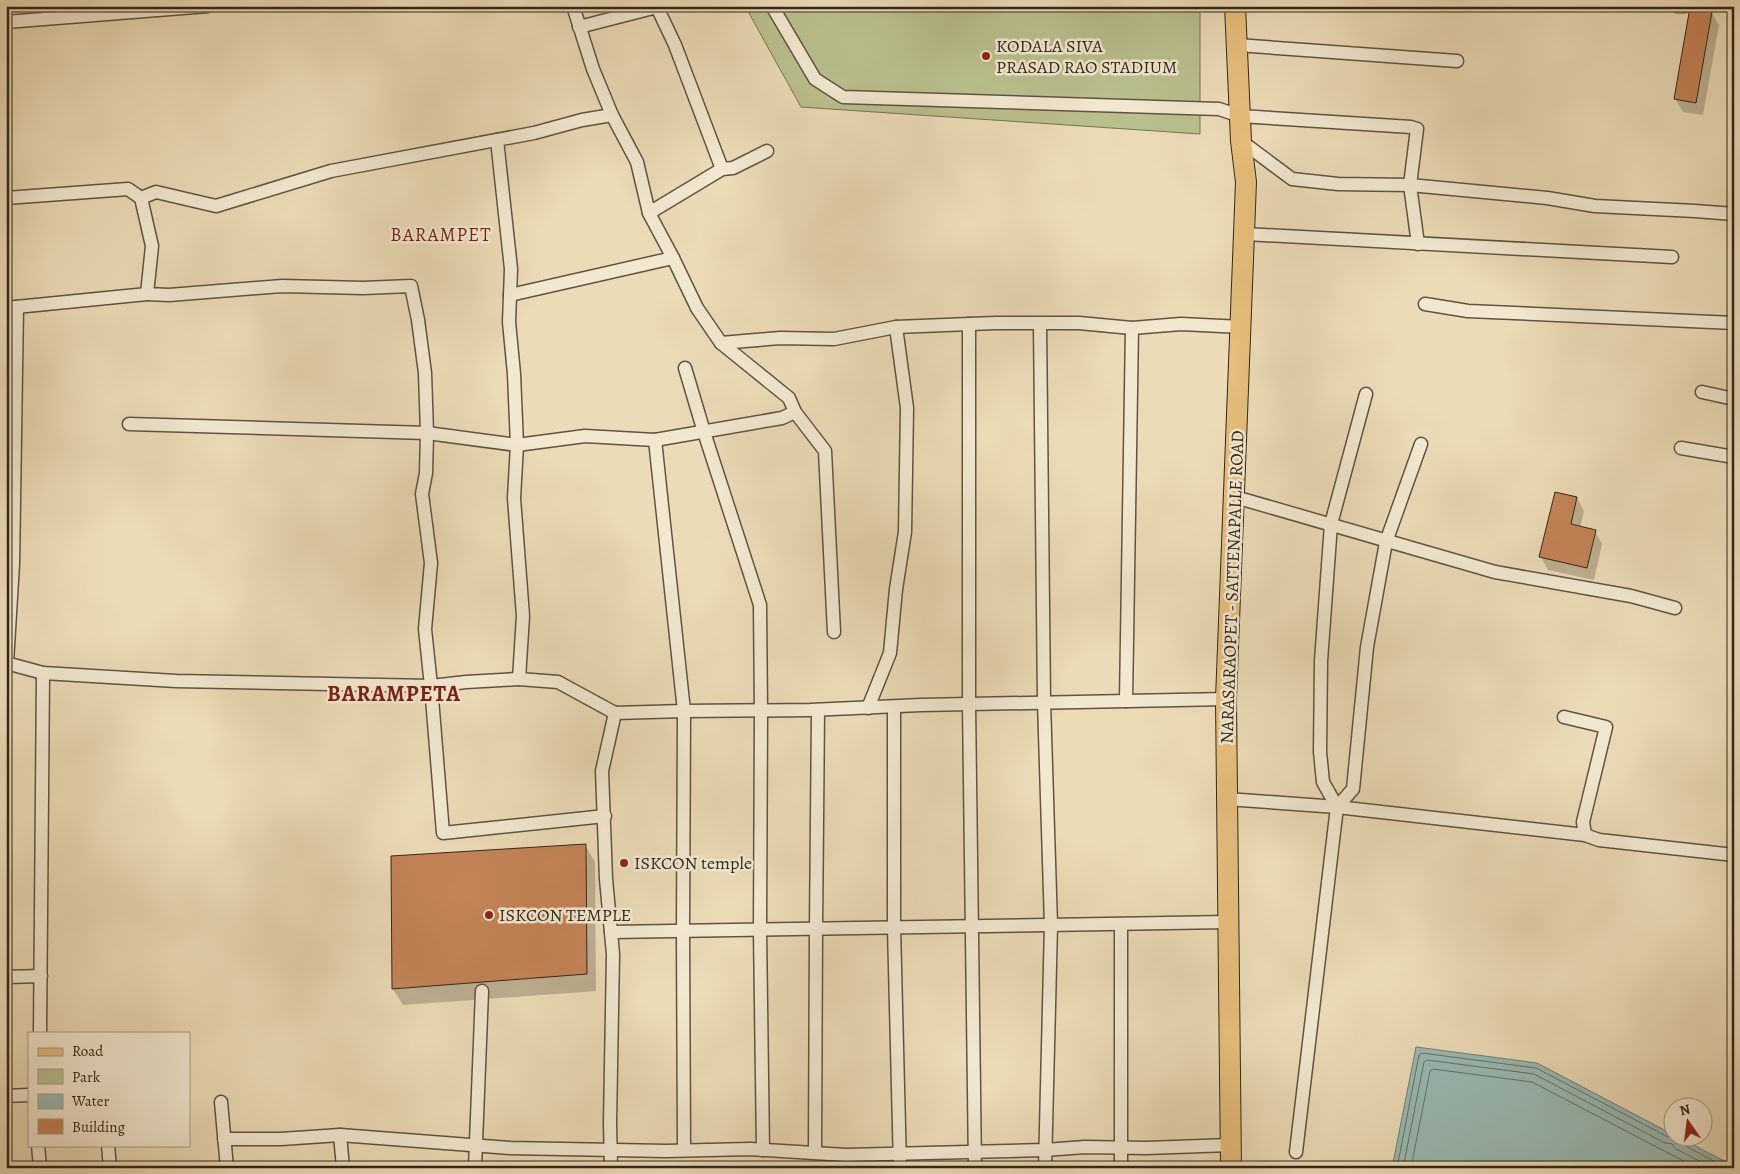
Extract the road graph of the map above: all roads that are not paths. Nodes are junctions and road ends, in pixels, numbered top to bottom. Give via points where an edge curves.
1 (208, 6) edge
2 (573, 6) edge
3 (772, 6) edge
4 (1235, 6) edge
5 (1676, 6) edge
6 (1685, 6) edge
7 (6, 22) edge
8 (579, 27) junction
9 (1236, 45) junction
10 (1457, 61) dead end
11 (612, 115) junction
12 (1240, 116) junction
13 (497, 140) junction
14 (1241, 142) junction
15 (767, 151) dead end
16 (722, 170) junction
17 (1410, 185) junction
18 (6, 198) edge
19 (141, 198) junction
20 (649, 213) junction
21 (1734, 214) edge
22 (1245, 234) junction
23 (1418, 244) junction
24 (1672, 257) dead end
25 (673, 258) junction
26 (147, 294) junction
27 (510, 295) junction
28 (1426, 304) dead end
29 (12, 308) edge
30 (1734, 323) edge
31 (969, 324) junction
32 (1040, 324) junction
33 (896, 327) junction
34 (1242, 327) junction
35 (1132, 328) junction
36 (721, 343) junction
37 (685, 368) dead end
38 (1702, 392) dead end
39 (1366, 394) dead end
40 (1734, 399) edge
41 (795, 412) junction
42 (129, 424) dead end
43 (704, 432) junction
44 (428, 433) junction
45 (655, 440) junction
46 (517, 444) junction
47 (1421, 444) dead end
48 (1682, 448) dead end
49 (1734, 457) edge
50 (1234, 497) junction
51 (1331, 524) junction
52 (1386, 542) junction
53 (1675, 608) dead end
54 (834, 632) dead end
55 (6, 663) edge
56 (43, 673) junction
57 (519, 679) junction
58 (431, 686) junction
59 (1226, 699) junction
60 (1126, 701) junction
61 (1044, 702) junction
62 (969, 704) junction
63 (894, 707) junction
64 (868, 708) junction
65 (818, 710) junction
66 (684, 711) junction
67 (761, 711) junction
68 (615, 713) junction
69 (1564, 717) dead end
70 (1227, 799) junction
71 (1336, 807) junction
72 (605, 816) junction
73 (1585, 835) junction
74 (1734, 855) edge
75 (1228, 922) junction
76 (1121, 924) junction
77 (1050, 925) junction
78 (972, 926) junction
79 (894, 927) junction
80 (816, 929) junction
81 (760, 930) junction
82 (683, 931) junction
83 (611, 932) junction
84 (41, 976) junction
85 (6, 977) edge
86 (482, 991) dead end
87 (40, 1032) edge
88 (28, 1095) edge
89 (6, 1096) edge
90 (221, 1102) dead end
91 (340, 1135) junction
92 (224, 1139) junction
93 (475, 1145) junction
94 (1230, 1145) junction
95 (38, 1146) edge
96 (108, 1146) edge
97 (1121, 1148) junction
98 (612, 1149) junction
99 (684, 1150) junction
100 (763, 1150) junction
101 (1045, 1150) junction
102 (975, 1151) junction
103 (1296, 1152) dead end
104 (815, 1153) junction
105 (900, 1154) junction
106 (40, 1168) edge
107 (110, 1168) edge
108 (226, 1168) edge
109 (343, 1168) edge
110 (475, 1168) edge
111 (612, 1168) edge
112 (900, 1168) edge
113 (974, 1168) edge
114 (1045, 1168) edge
115 (1120, 1168) edge
116 (1231, 1168) edge

1 - 7 street
2 - 8 street
3 - 12 street via 815,79 843,97 1219,109
4 - 9 main road, NARASARAOPET - SATTENAPALLE ROAD
5 - 6 street
8 - 11 street
8 - 16 street via 657,8 675,45
9 - 10 street
9 - 12 main road, NARASARAOPET - SATTENAPALLE ROAD
11 - 13 street
11 - 20 street via 637,162
12 - 14 main road, NARASARAOPET - SATTENAPALLE ROAD
12 - 17 street via 1417,129
13 - 19 street via 331,171 216,206 156,192
13 - 27 street via 511,269
14 - 17 street via 1292,179 1338,184
14 - 22 main road, NARASARAOPET - SATTENAPALLE ROAD via 1246,182
15 - 16 street
16 - 20 street
17 - 21 street via 1547,198 1595,206
17 - 23 street
18 - 19 street via 128,189
19 - 26 street via 152,246
20 - 25 street
22 - 23 street
22 - 34 main road, NARASARAOPET - SATTENAPALLE ROAD
23 - 24 street
25 - 27 street
25 - 36 street via 697,308
26 - 29 street
26 - 44 street via 282,286 411,286 425,373
27 - 46 street
28 - 30 street via 1468,311
29 - 55 street via 13,564
31 - 32 street
31 - 33 street
31 - 62 street
32 - 35 street via 1079,323
32 - 61 street
33 - 36 street via 834,339 780,338
33 - 64 street via 907,408 905,532 890,653
34 - 35 street via 1182,324
34 - 50 main road, NARASARAOPET - SATTENAPALLE ROAD
35 - 60 street
36 - 41 street via 789,398
37 - 43 street
38 - 40 street
39 - 51 street
41 - 43 street via 782,418
41 - 54 street via 824,451
42 - 44 street
43 - 45 street
43 - 67 street via 760,605
44 - 46 street
44 - 58 street via 422,494 431,563 425,629
45 - 46 street via 585,436
45 - 66 street
46 - 57 street via 514,498 524,616
47 - 52 street
48 - 49 street
50 - 51 street
50 - 59 main road, NARASARAOPET - SATTENAPALLE ROAD
51 - 52 street
51 - 71 street via 1321,661 1320,752 1323,782
52 - 53 street via 1495,572 1631,596
52 - 71 street via 1367,647 1353,789
55 - 56 street
56 - 58 street via 176,681
56 - 84 street
57 - 58 street
57 - 68 street via 558,682
58 - 72 street via 443,834
59 - 60 street
59 - 70 main road, NARASARAOPET - SATTENAPALLE ROAD
60 - 61 street
61 - 62 street
61 - 77 street
62 - 63 street
62 - 78 street
63 - 64 street
63 - 79 street
64 - 65 street
65 - 67 street
65 - 80 street
66 - 67 street
66 - 68 street
66 - 82 street
67 - 81 street
68 - 72 street via 602,770
69 - 73 street via 1606,727 1583,822
70 - 71 street
70 - 75 main road, NARASARAOPET - SATTENAPALLE ROAD
71 - 73 street
71 - 103 street
72 - 83 street
73 - 74 street via 1598,840
75 - 76 street
75 - 94 main road, NARASARAOPET - SATTENAPALLE ROAD
76 - 77 street
76 - 97 street
77 - 78 street
77 - 101 street
78 - 79 street
78 - 102 street
79 - 80 street
79 - 105 street
80 - 81 street
80 - 104 street
81 - 82 street
81 - 100 street
82 - 83 street
82 - 99 street
83 - 98 street
84 - 85 street
84 - 87 street
86 - 93 street
88 - 89 street
90 - 92 street
91 - 92 street
91 - 93 street
91 - 109 street
92 - 108 street
93 - 98 street
93 - 110 street
94 - 97 street
94 - 116 main road, NARASARAOPET - SATTENAPALLE ROAD
95 - 106 street
96 - 107 street
97 - 101 street
97 - 115 street
98 - 99 street
98 - 111 street
99 - 100 street
100 - 104 street
101 - 102 street
101 - 114 street
102 - 105 street
102 - 113 street
104 - 105 street
105 - 112 street

